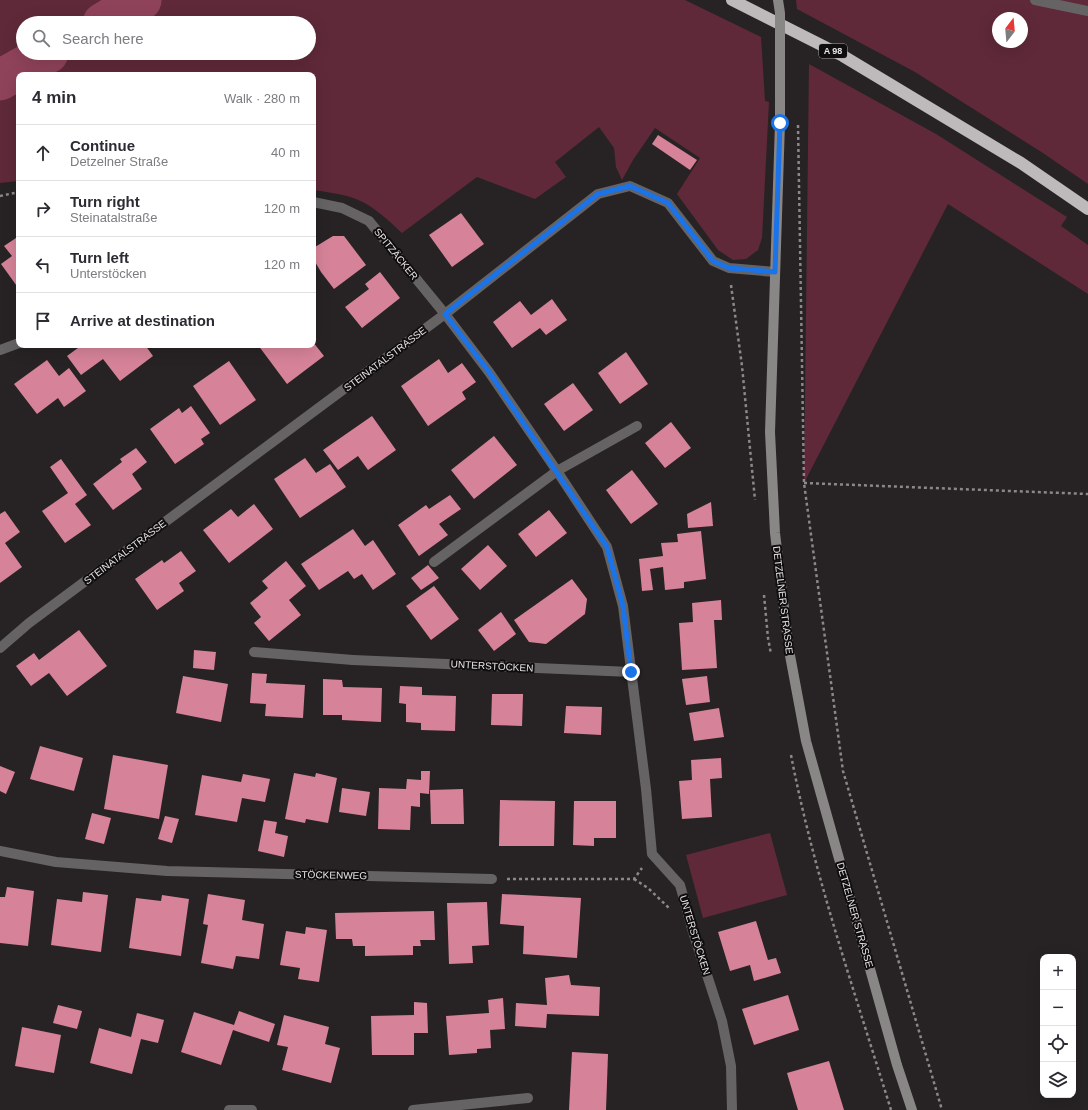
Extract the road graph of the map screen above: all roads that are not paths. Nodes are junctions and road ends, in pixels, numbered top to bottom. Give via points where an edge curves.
1 (732, 0) edge
2 (778, 0) edge
3 (1035, 0) edge
4 (1088, 11) edge
5 (316, 203) edge
6 (1088, 209) edge
7 (775, 272) junction
8 (445, 314) junction
9 (16, 344) edge
10 (0, 350) edge
11 (638, 426) dead end
12 (557, 471) junction
13 (434, 562) dead end
14 (0, 648) edge
15 (254, 652) dead end
16 (631, 672) junction
17 (0, 851) edge
18 (492, 879) road end
19 (528, 1098) dead end
20 (229, 1110) edge
21 (248, 1110) edge
22 (252, 1110) edge
23 (413, 1110) edge
24 (732, 1110) edge
25 (912, 1110) edge

1 - 6 highway, A 98 via 843,56 1021,163
2 - 7 street, DETZELNER STRASSE, bridge via 780,123
3 - 4 street
5 - 8 street, SPITZÄCKER via 342,208 369,221
7 - 8 street, STEINATALSTRASSE via 729,268 713,261 668,203 630,186 598,194
7 - 25 street, DETZELNER STRASSE via 770,432 775,533 789,650 806,741
8 - 12 street via 489,372
8 - 14 street, STEINATALSTRASSE via 29,623
9 - 10 street
11 - 12 street
12 - 13 street
12 - 16 street via 607,547 623,606
15 - 16 street, UNTERSTÖCKEN via 353,660
16 - 24 street, UNTERSTÖCKEN via 652,854 680,885 722,1021 731,1066
17 - 18 street, STÖCKENWEG via 56,862 167,871
19 - 23 street
20 - 21 street
21 - 22 street

